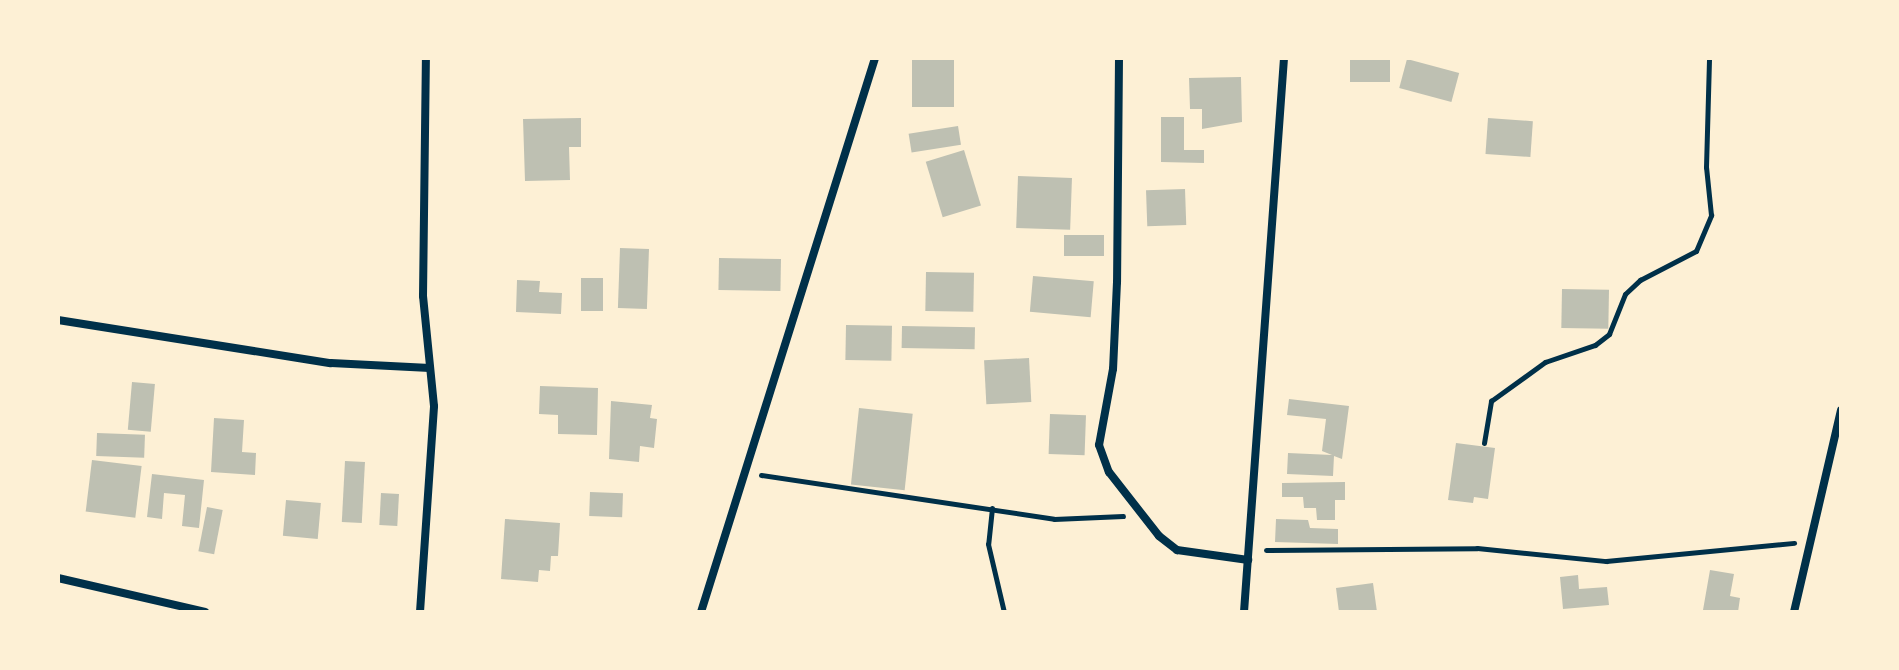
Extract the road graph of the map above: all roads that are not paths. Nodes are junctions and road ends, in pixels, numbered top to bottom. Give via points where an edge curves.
1 (426, 58) edge
2 (875, 58) edge
3 (1119, 58) edge
4 (1284, 58) edge
5 (58, 320) edge
6 (430, 368) junction
7 (1841, 410) edge
8 (1248, 560) junction
9 (58, 578) edge
10 (205, 612) edge
11 (420, 612) edge
12 (701, 612) edge
13 (1244, 612) edge
14 (1794, 612) edge

1 - 6 street via 423,296
2 - 12 street
3 - 8 street via 1113,369 1099,445 1109,472 1177,550
4 - 8 street
5 - 6 street via 331,363
6 - 11 street via 434,406
7 - 14 street
8 - 13 street
9 - 10 street

